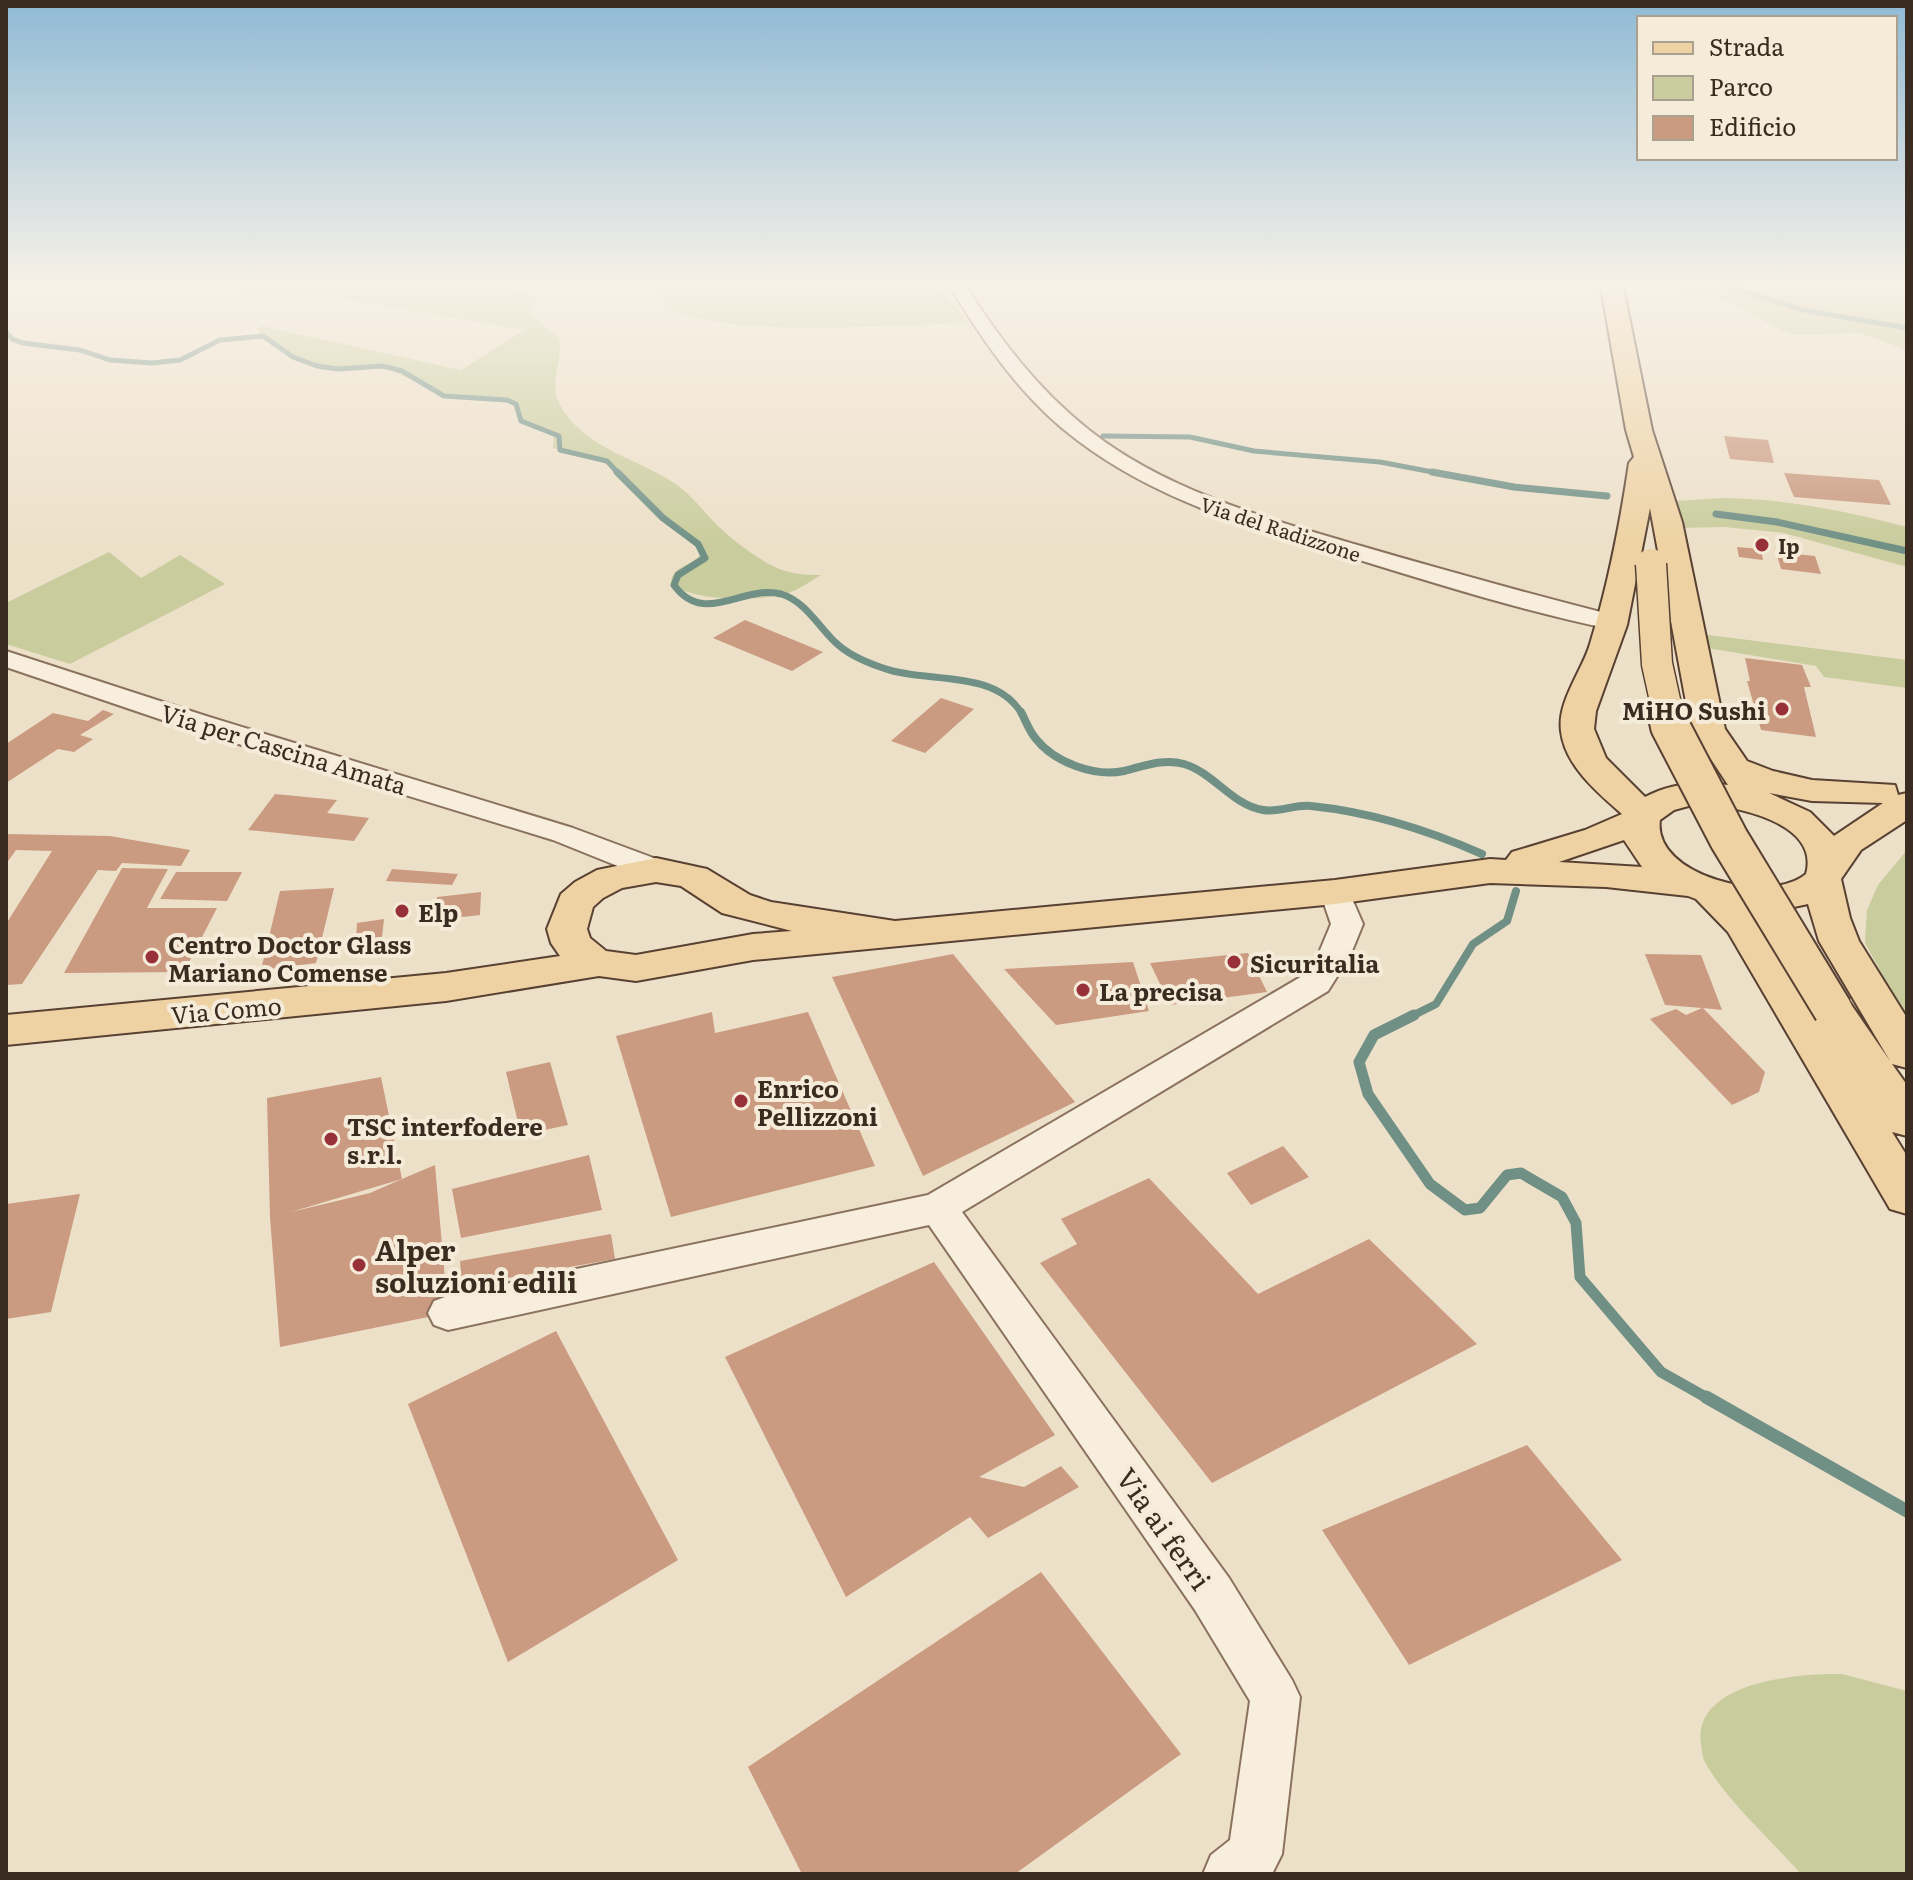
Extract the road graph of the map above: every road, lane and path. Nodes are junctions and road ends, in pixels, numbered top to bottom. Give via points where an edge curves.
1 (1014, 370) edge
2 (1629, 370) edge
3 (1644, 447) junction
4 (1608, 636) junction
5 (6, 659) edge
6 (1589, 758) junction
7 (1731, 762) junction
8 (1685, 794) junction
9 (1899, 795) edge
10 (1766, 806) junction
11 (1642, 817) junction
12 (563, 834) junction
13 (656, 870) junction
14 (1490, 871) junction
15 (1575, 873) junction
16 (1825, 873) junction
17 (1702, 887) junction
18 (589, 890) junction
19 (1335, 892) junction
20 (718, 895) junction
21 (567, 929) junction
22 (895, 934) junction
23 (678, 960) junction
24 (599, 963) junction
25 (446, 987) junction
26 (1817, 1015) junction
27 (6, 1030) edge
28 (1907, 1053) edge
29 (1907, 1120) edge
30 (1907, 1196) edge
31 (938, 1208) junction
32 (448, 1313) dead end
33 (1230, 1874) edge

1 - 4 street, Via del Radizzone via 1080,436 1120,462 1221,511 1546,609
2 - 3 main road
3 - 4 main road via 1635,533
3 - 7 main road via 1668,522 1708,729
3 - 26 main road, bridge via 1657,664 1670,726
4 - 6 main road via 1577,725
5 - 12 street, Via per Cascina Amata
6 - 8 main road
6 - 11 main road
7 - 9 main road via 1788,787
7 - 10 main road
8 - 10 main road via 1721,794
8 - 11 main road via 1662,800
9 - 10 main road
9 - 16 main road via 1848,842
10 - 16 main road via 1795,820 1817,840 1827,858
11 - 14 main road via 1598,838
11 - 17 main road via 1641,840 1652,856
12 - 13 street, Via per Cascina Amata
12 - 18 street via 588,858
13 - 18 main road via 611,878
13 - 20 main road via 693,877
14 - 15 main road
14 - 19 main road
15 - 17 main road
15 - 26 main road via 1645,890 1713,919
16 - 17 main road via 1813,888 1772,899 1742,898
16 - 28 main road via 1830,918 1839,941
17 - 26 main road via 1743,925
18 - 21 main road via 575,903
19 - 22 main road
19 - 31 street via 1347,924 1316,983
20 - 22 main road via 798,920
20 - 23 main road via 724,911 718,932 697,952
21 - 24 main road via 571,943
21 - 25 main road, Via Como via 526,955
22 - 23 main road
23 - 24 main road via 636,968
24 - 25 main road, Via Como
25 - 27 main road, Via Como
26 - 29 main road
26 - 30 main road
31 - 32 street
31 - 33 street, Via ai ferri via 1212,1594 1275,1697 1255,1854

